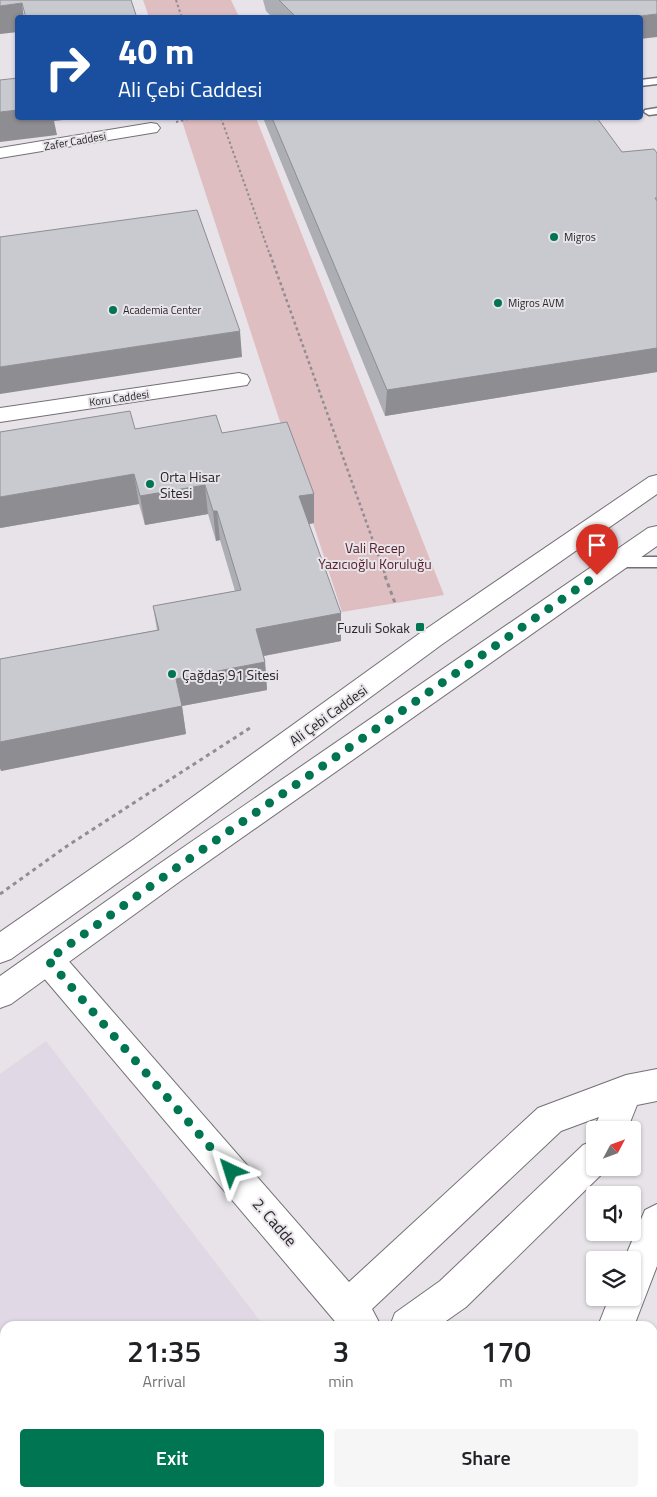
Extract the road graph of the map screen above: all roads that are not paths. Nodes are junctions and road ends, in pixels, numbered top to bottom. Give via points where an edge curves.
1 (657, 81) edge
2 (643, 83) edge
3 (151, 128) dead end
4 (0, 153) edge
5 (239, 380) dead end
6 (0, 415) edge
7 (657, 483) edge
8 (657, 534) edge
9 (657, 562) edge
10 (610, 566) junction
11 (0, 949) edge
12 (48, 960) junction
13 (0, 994) edge
14 (642, 1088) edge
15 (617, 1121) edge
16 (586, 1166) edge
17 (657, 1222) edge
18 (641, 1262) edge
19 (624, 1306) edge
20 (355, 1316) edge
21 (415, 1321) edge
22 (618, 1321) edge

1 - 2 lane
3 - 4 main road, Zafer Caddesi
5 - 6 main road, Koru Caddesi
7 - 11 main road, Ali Çebi Caddesi via 432,638
8 - 10 main road
9 - 10 lane via 627,562
10 - 12 main road
12 - 13 main road
12 - 20 main road, 2. Cadde
14 - 15 main road
14 - 20 main road via 550,1119
16 - 21 main road via 453,1294
17 - 18 main road
19 - 22 main road

